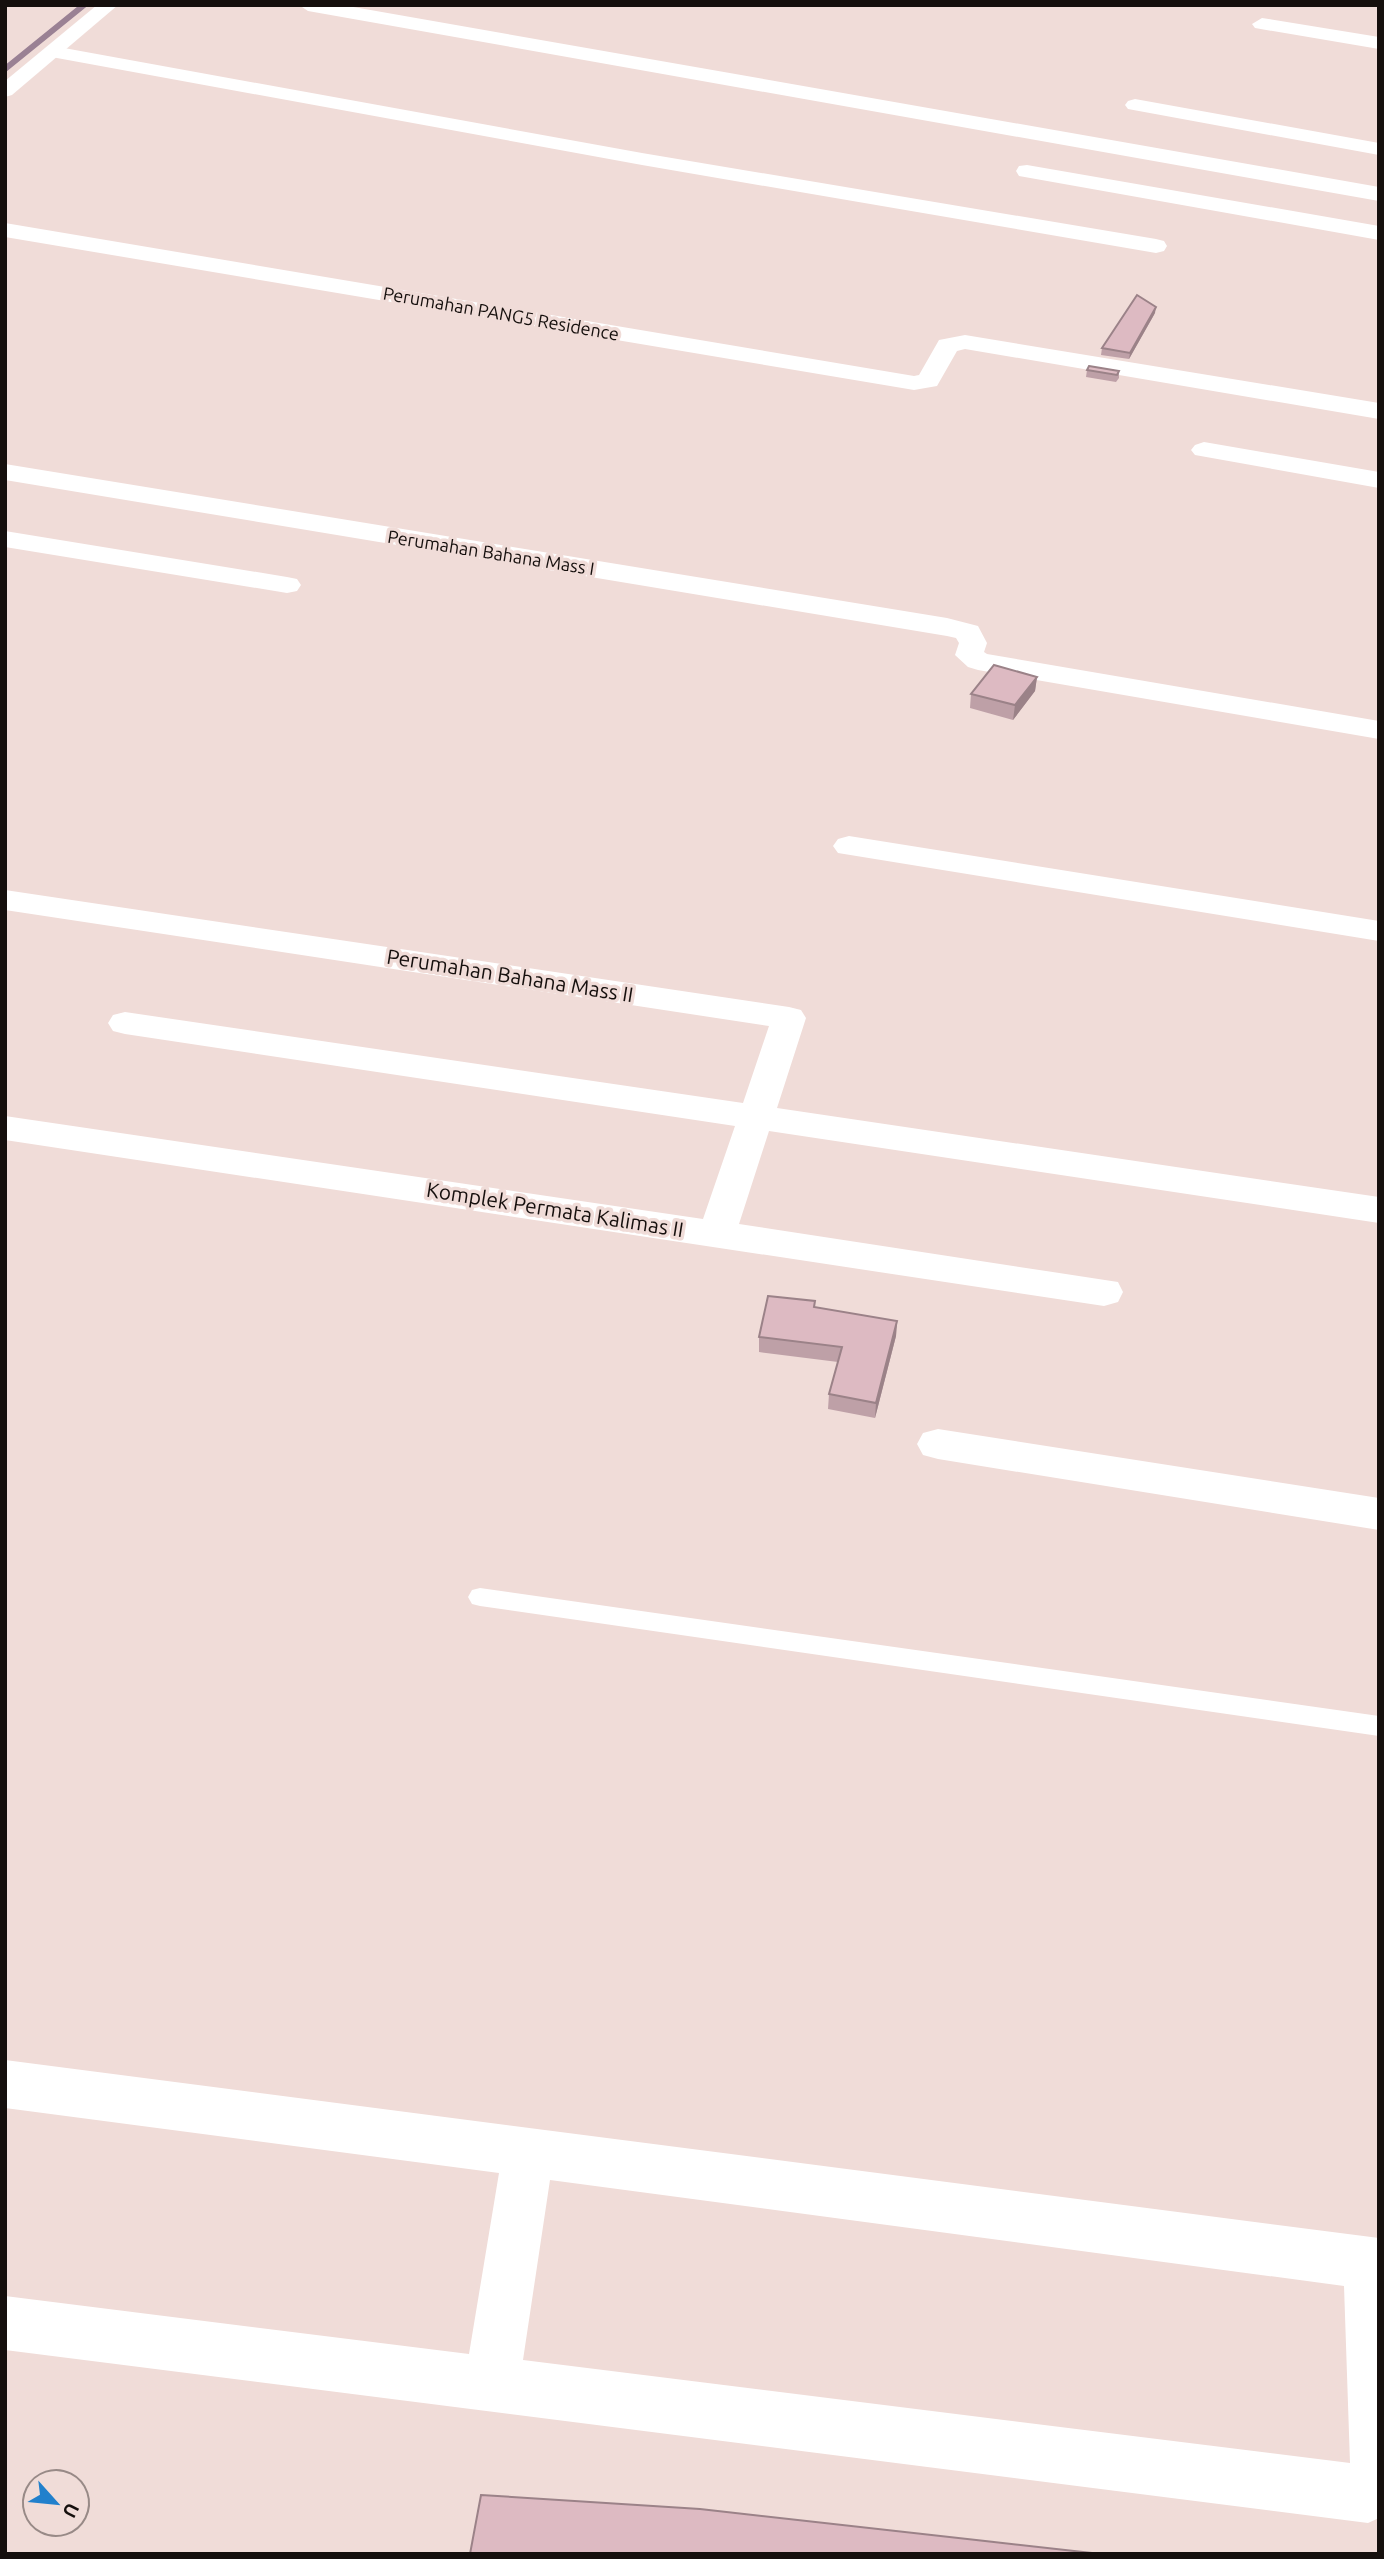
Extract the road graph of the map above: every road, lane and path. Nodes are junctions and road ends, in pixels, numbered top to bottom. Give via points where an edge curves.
1 (109, 5) edge
2 (308, 5) edge
3 (1262, 24) dead end
4 (1379, 43) edge
5 (52, 52) junction
6 (5, 91) edge
7 (1135, 105) dead end
8 (1379, 149) edge
9 (1027, 171) dead end
10 (1379, 194) edge
11 (5, 230) edge
12 (1379, 233) edge
13 (1156, 246) dead end
14 (1379, 411) edge
15 (1203, 450) dead end
16 (5, 472) edge
17 (1379, 480) edge
18 (5, 539) edge
19 (287, 585) dead end
20 (1379, 730) edge
21 (849, 846) dead end
22 (5, 900) edge
23 (1379, 931) edge
24 (125, 1023) dead end
25 (756, 1117) junction
26 (5, 1128) edge
27 (1379, 1210) edge
28 (717, 1234) junction
29 (1104, 1292) dead end
30 (938, 1444) dead end
31 (1379, 1514) edge
32 (480, 1597) dead end
33 (1379, 1726) edge
34 (5, 2084) edge
35 (528, 2154) junction
36 (1374, 2264) edge
37 (5, 2323) edge
38 (492, 2383) junction
39 (1379, 2476) edge
40 (1379, 2485) edge

1 - 5 street
2 - 10 street
3 - 4 street
5 - 6 street
5 - 13 street
7 - 8 street
9 - 12 street
11 - 14 street, Perumahan PANG5 Residence via 914,383 928,381 948,345 965,342
15 - 17 street
16 - 20 street, Perumahan Bahana Mass I via 947,626 965,630 972,640 969,655 978,661
18 - 19 street
21 - 23 street
22 - 25 street, Perumahan Bahana Mass II via 789,1018
24 - 25 street
25 - 27 street
25 - 28 street, Perumahan Bahana Mass II
26 - 28 street, Komplek Permata Kalimas II
28 - 29 street, Komplek Permata Kalimas II
30 - 31 street
32 - 33 lane
34 - 35 street
35 - 36 street
35 - 38 street
36 - 39 street
37 - 38 street
38 - 40 street via 1368,2494

